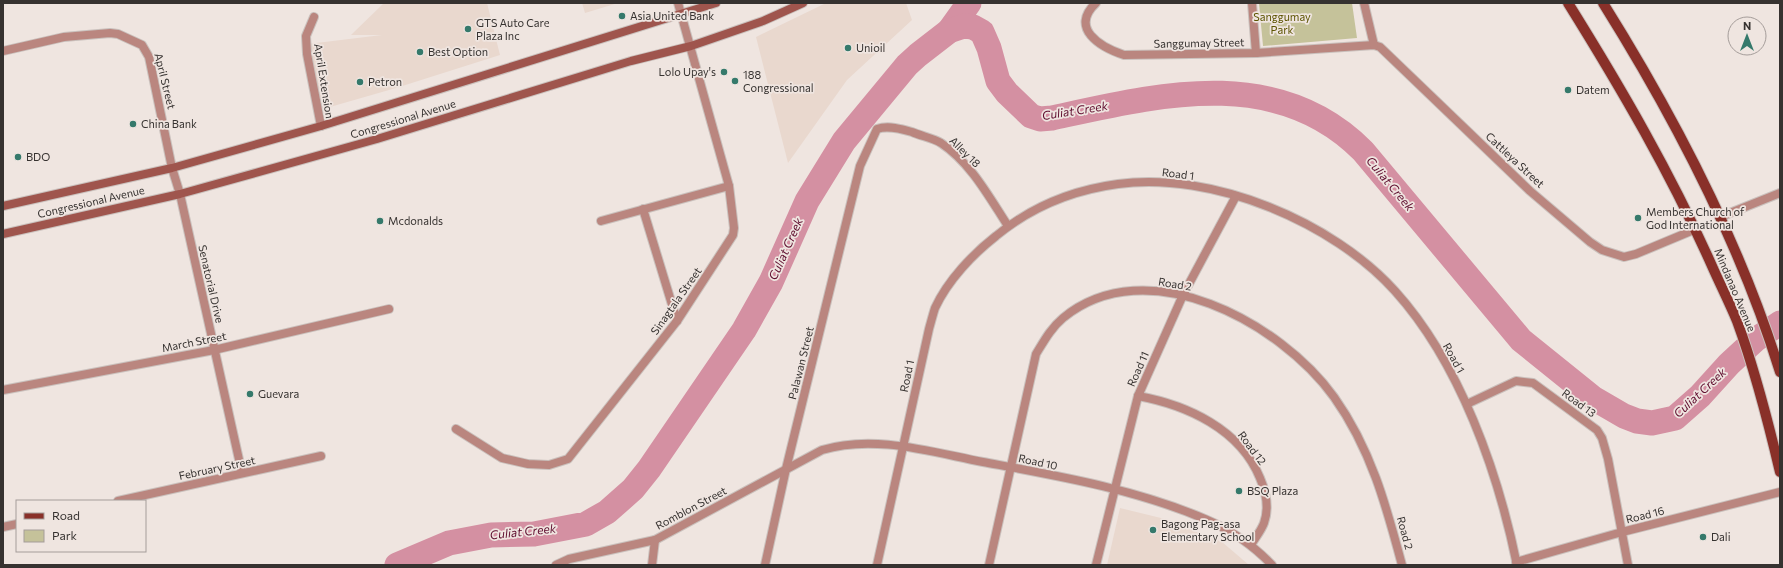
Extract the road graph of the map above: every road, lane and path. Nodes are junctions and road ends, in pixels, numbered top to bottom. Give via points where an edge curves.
1 (678, 3) edge
2 (716, 3) edge
3 (803, 3) edge
4 (1096, 3) edge
5 (1252, 3) edge
6 (1364, 3) edge
7 (1568, 3) edge
8 (1603, 3) edge
9 (682, 15) junction
10 (314, 17) dead end
11 (1374, 45) junction
12 (691, 46) junction
13 (3, 51) edge
14 (1256, 53) junction
15 (320, 126) junction
16 (860, 166) joint
17 (172, 168) junction
18 (729, 186) junction
19 (1780, 193) edge
20 (180, 194) junction
21 (1236, 196) junction
22 (3, 206) edge
23 (643, 209) junction
24 (1720, 217) junction
25 (601, 221) dead end
26 (1008, 226) junction
27 (1696, 229) junction
28 (3, 234) edge
29 (1183, 295) junction
30 (389, 309) dead end
31 (677, 321) junction
32 (214, 350) junction
33 (1779, 370) edge
34 (3, 390) edge
35 (1138, 396) junction
36 (1467, 404) junction
37 (456, 429) dead end
38 (903, 447) junction
39 (321, 456) dead end
40 (1011, 467) junction
41 (786, 469) junction
42 (1780, 472) edge
43 (242, 474) junction
44 (1114, 488) junction
45 (1780, 492) edge
46 (123, 500) edge
47 (16, 524) edge
48 (3, 527) edge
49 (1622, 532) junction
50 (655, 540) junction
51 (1251, 545) junction
52 (1516, 563) edge
53 (556, 565) edge
54 (652, 565) edge
55 (765, 565) edge
56 (877, 565) edge
57 (989, 565) edge
58 (1096, 565) edge
59 (1272, 565) edge
60 (1402, 565) edge
61 (1628, 565) edge

1 - 9 street
2 - 9 main road, Congressional Avenue
3 - 12 main road, Congressional Avenue via 763,21
4 - 14 street, Sanggumay Street via 1085,19 1086,26 1105,47 1124,54
5 - 14 street
6 - 11 street
7 - 27 main road, Mindanao Avenue via 1645,130
8 - 24 main road, Mindanao Avenue via 1674,124
9 - 12 street, Sinagtala Street
9 - 15 main road, Congressional Avenue
10 - 15 street, April Extension via 306,36
11 - 14 street, Sanggumay Street
11 - 27 street, Cattleya Street via 1530,191 1602,250 1624,256 1636,254
12 - 18 street, Sinagtala Street
12 - 20 main road, Congressional Avenue via 631,61 377,139
13 - 17 street, April Street via 64,37 110,33 124,36 142,45 149,56 153,72
15 - 17 main road, Congressional Avenue
16 - 26 street, Alley 18 via 877,129 892,127 907,130 940,143 968,168
16 - 41 street, Palawan Street
17 - 20 street, April Street
17 - 22 main road, Congressional Avenue
18 - 23 street
18 - 31 street, Sinagtala Street via 733,235
19 - 24 street
20 - 28 main road, Congressional Avenue
20 - 32 street, Senatorial Drive
21 - 26 street, Road 1 via 1179,184 1119,184 1061,198 1034,210
21 - 29 street, Road 11
21 - 36 street, Road 1 via 1311,227 1334,240 1376,272 1411,310
23 - 25 street
23 - 31 street
24 - 33 main road, Mindanao Avenue via 1760,312
26 - 38 street, Road 1 via 967,263 950,284 936,308 925,343
27 - 42 main road, Mindanao Avenue via 1736,320 1755,375
29 - 35 street, Road 11
29 - 40 street, Road 2 via 1138,291 1116,294 1096,299 1063,318 1036,354
29 - 60 street, Road 2 via 1222,308 1258,327 1288,348 1320,379 1344,412 1373,469
30 - 32 street, March Street
31 - 37 street, Sinagtala Street via 568,459 549,465 528,464 502,458
32 - 34 street, March Street
32 - 43 street, Senatorial Drive
35 - 44 street, Road 11
35 - 51 street, Road 12 via 1193,413 1227,433 1244,451 1258,474 1266,498 1264,524
36 - 49 street, Road 13 via 1516,381 1533,383 1597,430 1608,459
36 - 52 street, Road 1 via 1497,486
38 - 40 street, Road 10
38 - 41 street, Road 10 via 861,443 834,446
38 - 56 street, Road 1
39 - 43 street, February Street
40 - 44 street, Road 10
40 - 57 street, Road 2
41 - 50 street, Romblon Street
41 - 55 street, Palawan Street
43 - 46 street, February Street
44 - 51 street, Road 10 via 1205,519
44 - 58 street, Road 11
45 - 49 street, Road 16
47 - 48 street
49 - 52 street, Road 16
49 - 61 street, Road 13
50 - 53 street, Romblon Street via 569,559
50 - 54 street
51 - 59 street, Road 10

